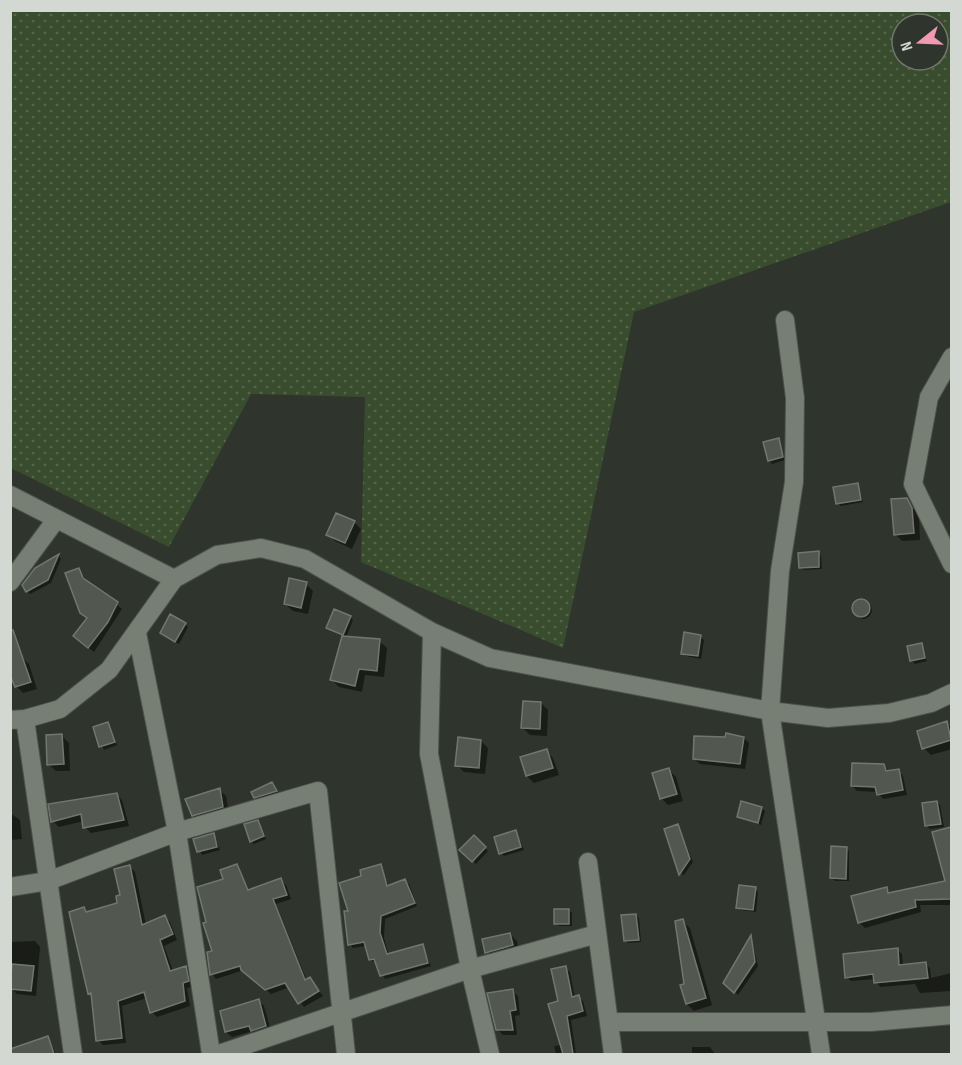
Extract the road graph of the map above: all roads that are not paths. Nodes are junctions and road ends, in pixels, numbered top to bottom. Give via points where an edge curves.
1 (785, 320) dead end
2 (951, 357) edge
3 (10, 495) edge
4 (56, 520) junction
5 (951, 564) edge
6 (174, 579) junction
7 (10, 582) edge
8 (432, 632) junction
9 (136, 633) junction
10 (951, 693) edge
11 (770, 711) junction
12 (15, 716) edge
13 (177, 832) junction
14 (588, 862) dead end
15 (48, 881) junction
16 (10, 887) edge
17 (597, 934) junction
18 (470, 969) junction
19 (340, 1012) junction
20 (951, 1015) edge
21 (609, 1022) junction
22 (816, 1022) junction
23 (73, 1054) edge
24 (211, 1054) edge
25 (219, 1054) edge
26 (346, 1054) edge
27 (490, 1054) edge
28 (613, 1054) edge
29 (821, 1054) edge

1 - 11 street via 795,398 794,482 780,571
2 - 5 street via 928,397 913,484
3 - 4 street
4 - 6 street
4 - 7 street
6 - 8 street via 218,555 261,548 277,551 305,559
6 - 9 street
8 - 11 street via 490,658
8 - 18 street via 429,754
9 - 12 street via 109,670 60,709
9 - 13 street
10 - 11 street via 932,703 889,713 828,718
11 - 22 street
12 - 15 street
13 - 15 street
13 - 19 street via 318,791
13 - 24 street
14 - 17 street
15 - 16 street
15 - 23 street
17 - 18 street
17 - 21 street
18 - 19 street
18 - 27 street
19 - 25 street
19 - 26 street
20 - 22 street
21 - 22 street
21 - 28 street
22 - 29 street

